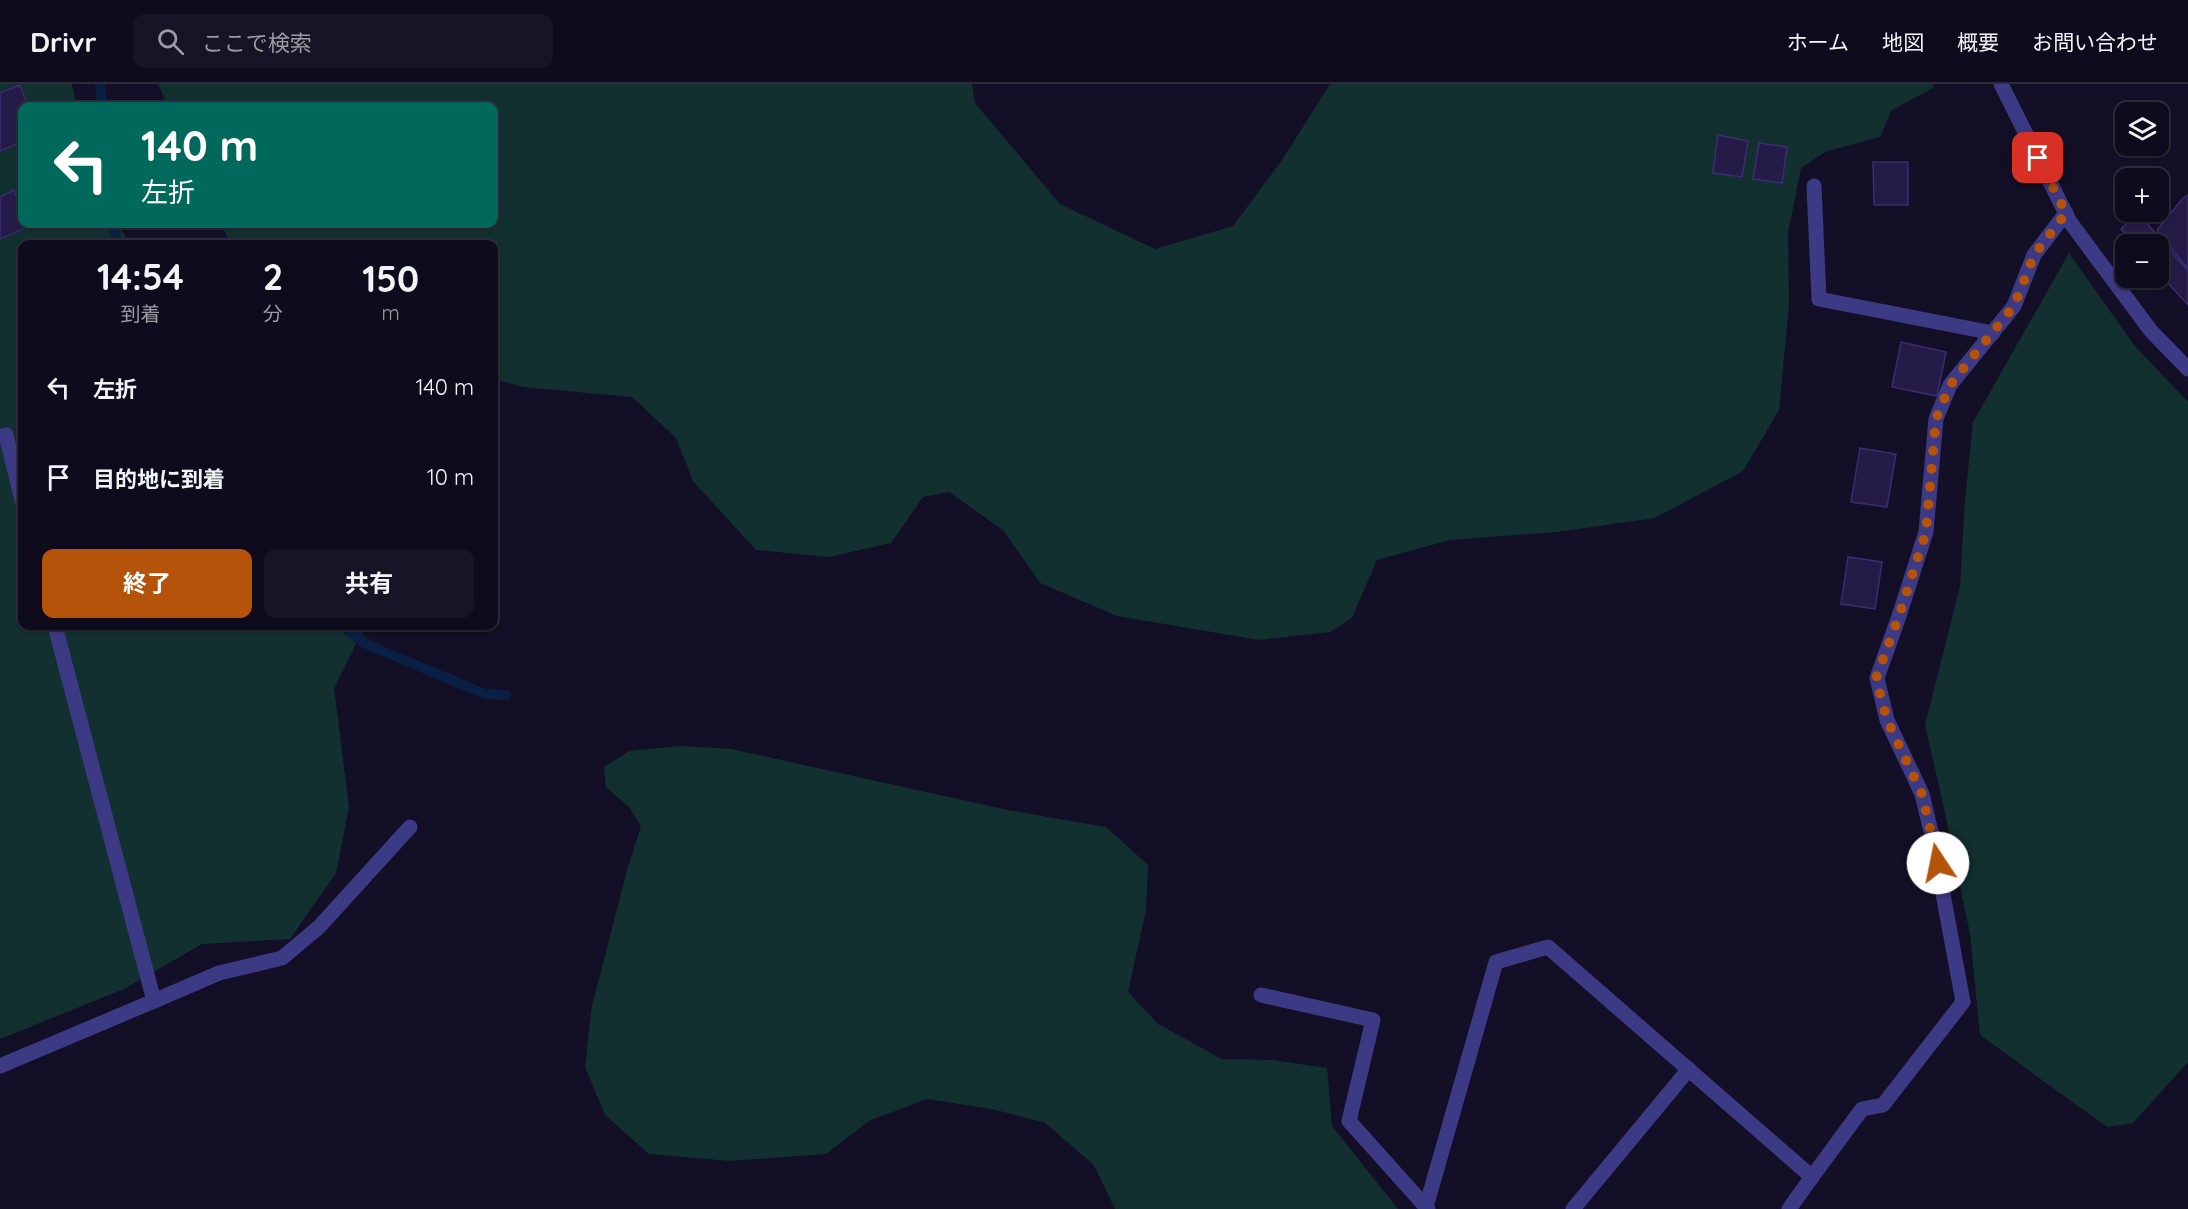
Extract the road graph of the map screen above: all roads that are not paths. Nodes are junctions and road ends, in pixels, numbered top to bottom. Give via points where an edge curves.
1 (2001, 84) edge
2 (1814, 186) dead end
3 (2066, 213) junction
4 (1993, 333) junction
5 (2188, 369) edge
6 (0, 437) edge
7 (18, 484) edge
8 (57, 630) edge
9 (410, 827) dead end
10 (1261, 995) dead end
11 (154, 1000) junction
12 (0, 1066) edge
13 (1689, 1069) junction
14 (1812, 1177) junction
15 (1427, 1208) edge
16 (1573, 1209) edge
17 (1789, 1209) edge

1 - 3 street
2 - 4 street via 1819,299
3 - 4 street via 2034,255 2014,306
3 - 5 street via 2151,332
4 - 14 street via 1950,385 1936,419 1926,532 1876,678 1887,720 1922,794 1963,1002 1883,1105 1862,1109
6 - 7 street via 6,435
8 - 11 street
9 - 11 street via 320,927 282,958 219,973
10 - 15 street via 1373,1020 1349,1121
11 - 12 street
13 - 14 street
13 - 15 street via 1548,947 1496,962
13 - 16 street
14 - 17 street

